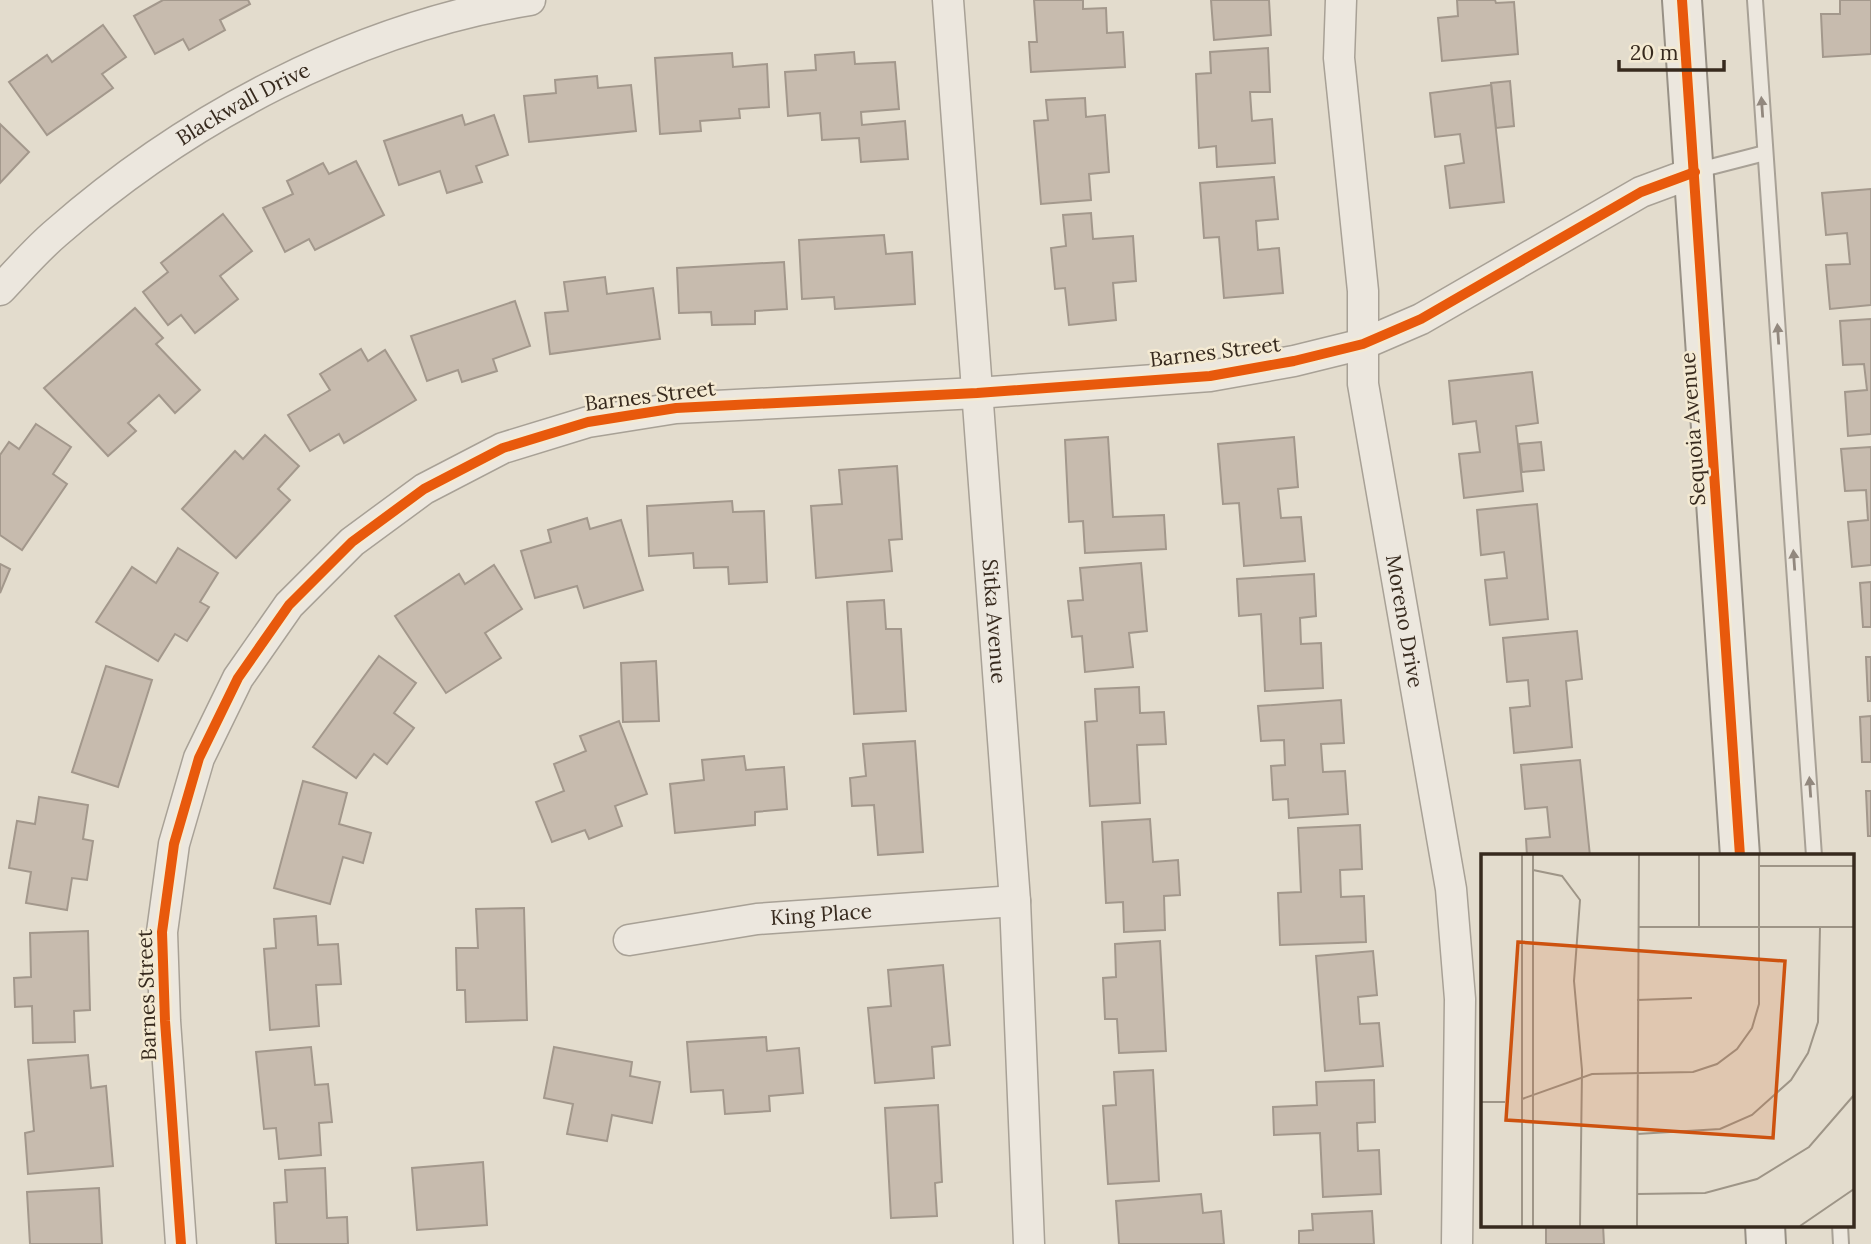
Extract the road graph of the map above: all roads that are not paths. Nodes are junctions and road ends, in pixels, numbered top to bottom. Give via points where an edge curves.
1 (530, 0) edge
2 (948, 0) edge
3 (1341, 0) edge
4 (1682, 0) edge
5 (1755, 0) edge
6 (1765, 153) junction
7 (1695, 172) junction
8 (0, 290) edge
9 (1363, 344) junction
10 (977, 393) junction
11 (1740, 854) edge
12 (1814, 854) edge
13 (1015, 901) junction
14 (629, 940) dead end
15 (1765, 1226) edge
16 (1840, 1226) edge
17 (181, 1244) edge
18 (1029, 1244) edge
19 (1457, 1244) edge
20 (1766, 1244) edge
21 (1841, 1244) edge

1 - 8 street, Blackwall Drive via 374,41 260,92 152,156 54,234
2 - 10 street, Sitka Avenue
3 - 9 street, Moreno Drive via 1339,58 1363,291
4 - 7 main road, Sequoia Avenue
6 -> 5 lane
6 - 7 lane
12 -> 6 lane
7 - 9 street, Barnes Street via 1641,192 1421,319
7 - 11 main road, Sequoia Avenue
9 - 10 street, Barnes Street via 1210,376
9 - 19 street, Moreno Drive via 1363,384 1451,889 1461,999
10 - 13 street, Sitka Avenue
10 - 17 street, Barnes Street via 676,408 588,422 503,448 424,489 352,542 289,605 232,689 199,758 174,844 162,932
13 - 14 street, King Place via 757,919
13 - 18 street, Sitka Avenue
15 - 20 main road
16 - 21 lane

